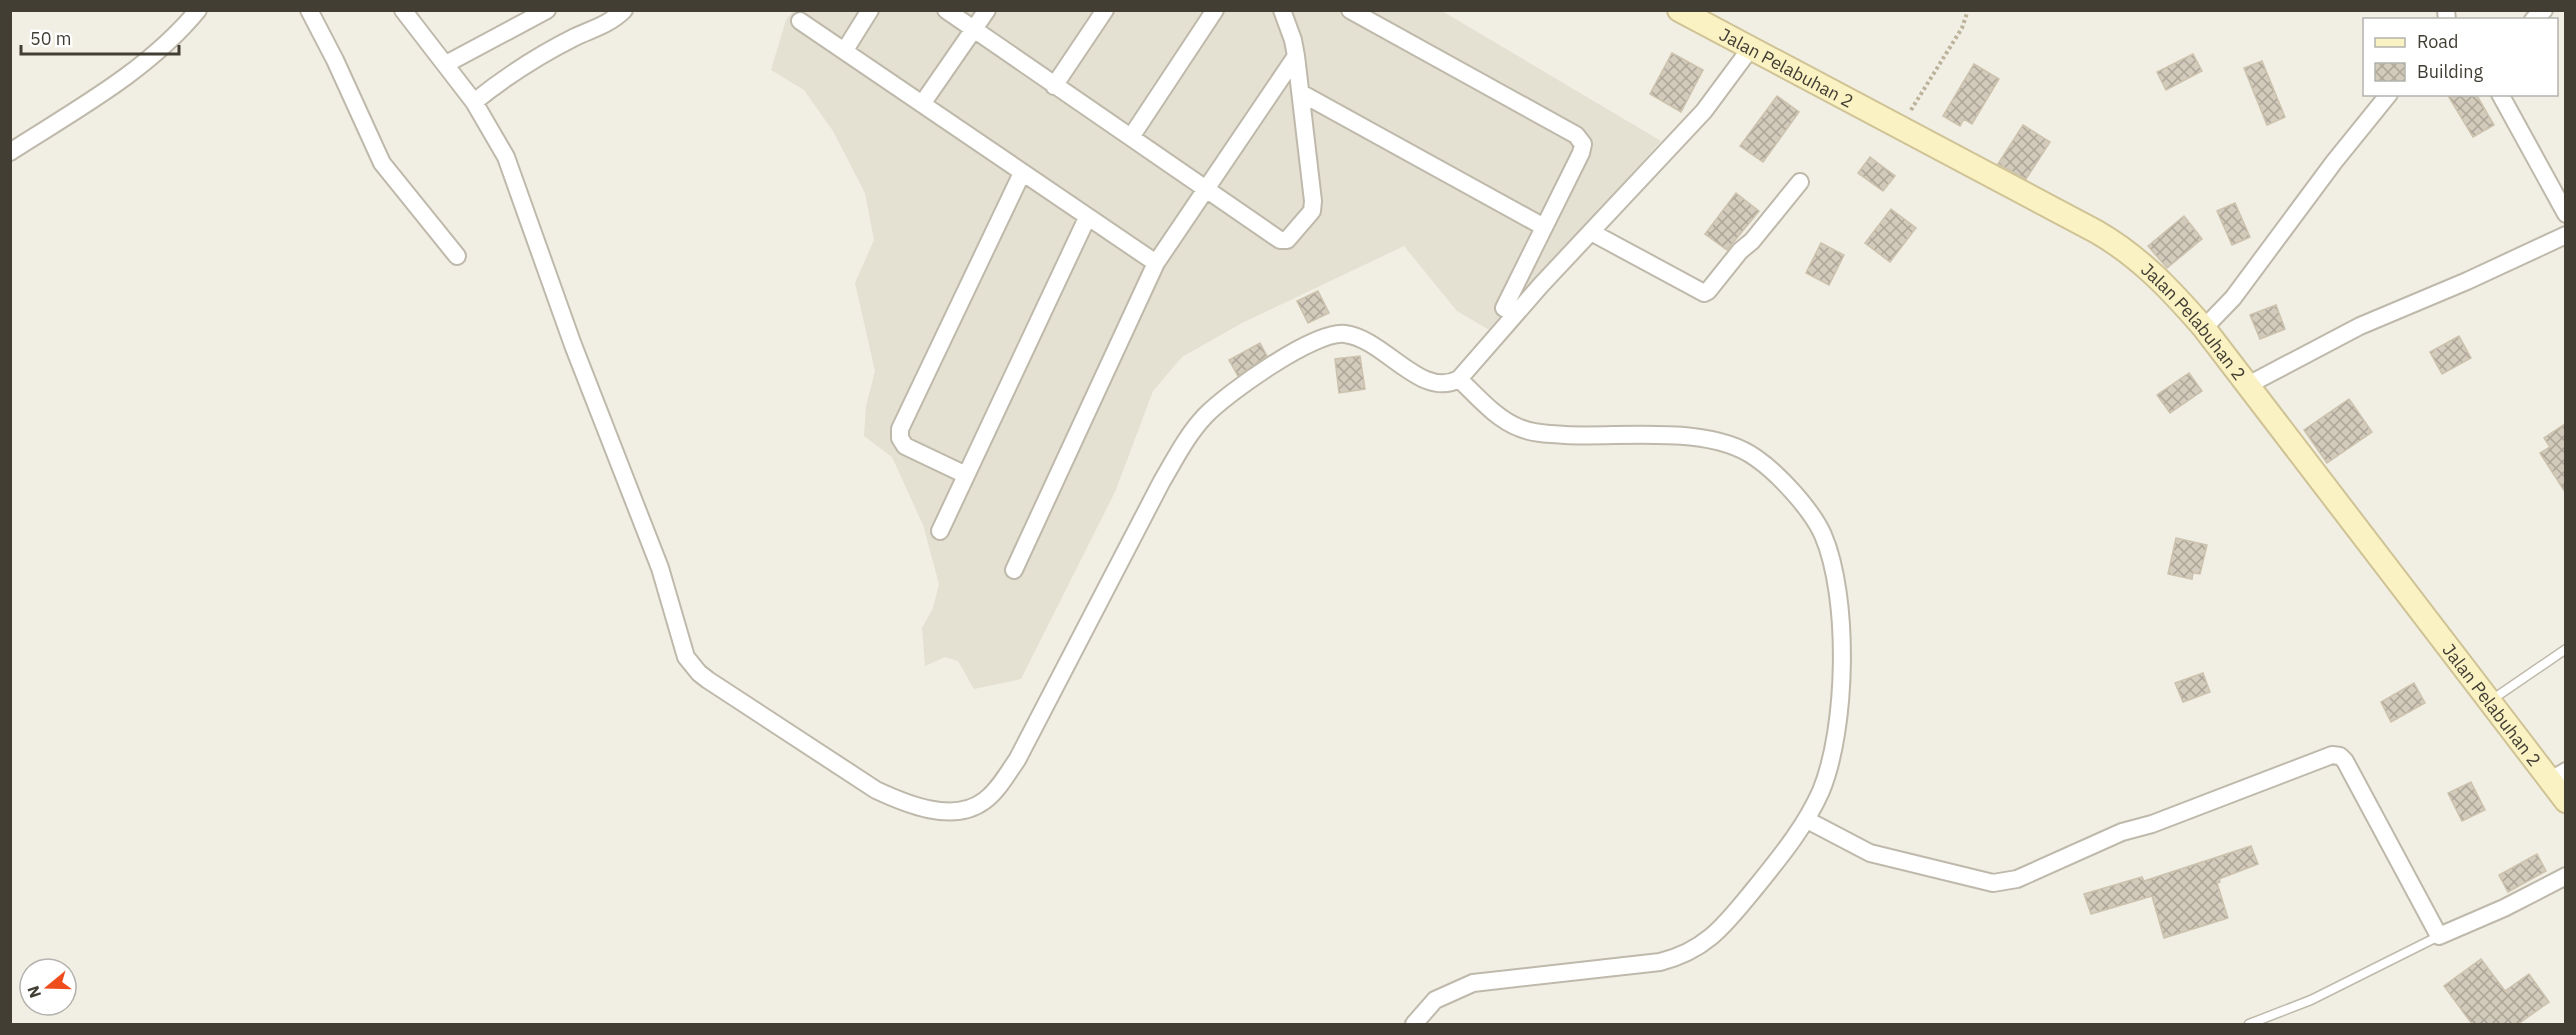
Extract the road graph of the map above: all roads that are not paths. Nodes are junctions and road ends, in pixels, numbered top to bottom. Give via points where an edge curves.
1 (198, 10) edge
2 (309, 10) edge
3 (404, 10) edge
4 (547, 10) edge
5 (624, 10) edge
6 (870, 10) edge
7 (946, 10) edge
8 (987, 10) edge
9 (1105, 10) edge
10 (1215, 10) edge
11 (1282, 10) edge
12 (1350, 10) edge
13 (1679, 10) edge
14 (800, 21) dead end
15 (974, 29) junction
16 (1750, 49) junction
17 (845, 50) junction
18 (1296, 56) junction
19 (446, 64) junction
20 (1054, 86) junction
21 (1301, 93) junction
22 (2387, 96) edge
23 (2501, 96) edge
24 (474, 102) junction
25 (922, 104) junction
26 (1131, 137) junction
27 (10, 152) edge
28 (1022, 173) junction
29 (1800, 182) dead end
30 (1207, 189) junction
31 (2565, 214) edge
32 (1087, 218) junction
33 (1544, 227) junction
34 (1591, 232) junction
35 (2565, 235) edge
36 (457, 256) dead end
37 (1156, 263) junction
38 (1503, 308) dead end
39 (2204, 328) junction
40 (1459, 379) junction
41 (2246, 386) junction
42 (966, 475) junction
43 (940, 531) dead end
44 (1014, 570) dead end
45 (2565, 649) edge
46 (2490, 701) junction
47 (2558, 776) edge
48 (2565, 801) edge
49 (1807, 820) junction
50 (2565, 876) edge
51 (2439, 936) junction
52 (1414, 1024) edge
53 (2249, 1024) edge

1 - 27 street via 181,31 147,60
2 - 36 street via 382,163
3 - 19 street
4 - 19 street
5 - 24 street via 616,19 510,74
6 - 17 street
7 - 15 street
8 - 15 street
9 - 20 street
10 - 26 street
11 - 18 street
12 - 33 street via 1576,135 1583,144 1581,153
13 - 16 main road, Jalan Pelabuhan 2
14 - 17 street
15 - 20 street
15 - 25 street
16 - 34 street via 1704,111
16 - 39 main road, Jalan Pelabuhan 2 via 2120,245 2168,286
17 - 25 street
18 - 21 street
18 - 30 street
19 - 24 street
20 - 26 street
21 - 30 street via 1313,201 1312,211 1287,240 1280,240
21 - 33 street
22 - 39 street via 2234,298
23 - 31 street
24 - 40 street via 506,157 573,345 660,568 686,657 708,680 866,784 905,803 949,811 968,809 984,802 997,789 1056,688 1181,447 1217,404 1306,345 1336,334 1365,340 1429,383 1445,385
25 - 28 street
26 - 30 street
28 - 32 street
28 - 42 street via 900,429 905,446
29 - 34 street via 1704,293
30 - 37 street
32 - 37 street
32 - 42 street
33 - 38 street
34 - 40 street
35 - 41 street via 2360,326
37 - 44 street
39 - 41 main road, Jalan Pelabuhan 2
40 - 49 street via 1505,421 1531,432 1702,439 1740,449 1777,477 1814,518 1831,561 1843,657 1829,765
41 - 46 main road, Jalan Pelabuhan 2
42 - 43 street
45 - 46 lane
46 - 47 main road, Jalan Pelabuhan 2
47 - 48 main road, Jalan Pelabuhan 2
49 - 51 street via 1856,847 1888,858 1985,881 2005,882 2122,832 2320,758 2340,756
49 - 52 street via 1780,859 1720,930 1686,954 1660,962 1473,983 1435,1000
50 - 51 street
51 - 53 lane via 2323,994

